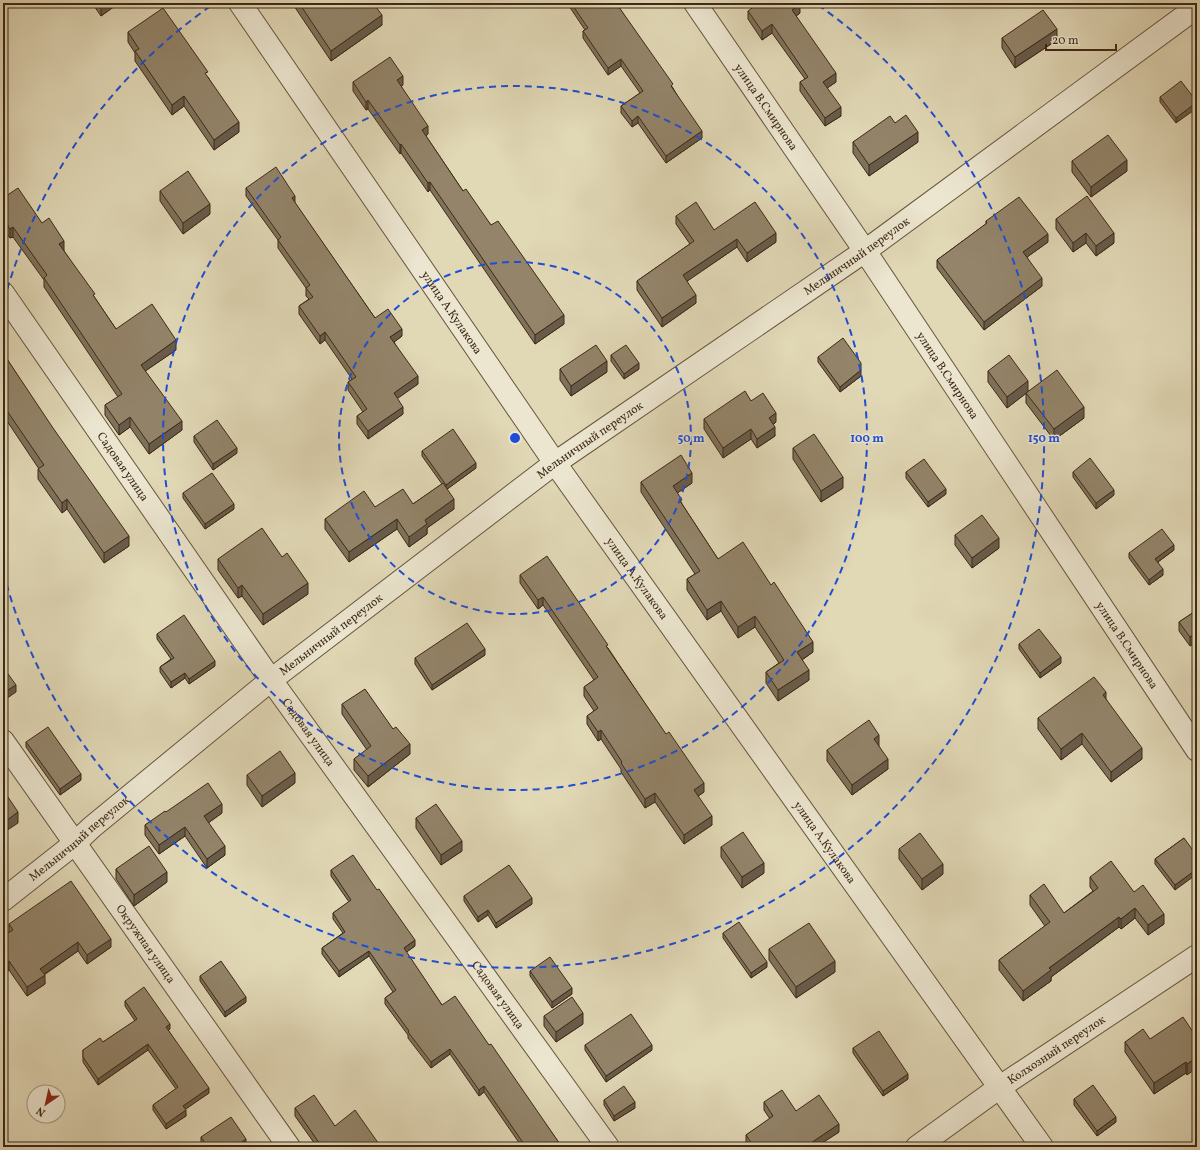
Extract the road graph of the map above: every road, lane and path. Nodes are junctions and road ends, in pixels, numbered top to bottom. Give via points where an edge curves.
1 (240, 3) edge
2 (695, 3) edge
3 (1197, 6) edge
4 (865, 251) junction
5 (3, 293) edge
6 (555, 463) junction
7 (271, 680) junction
8 (3, 741) edge
9 (1197, 750) edge
10 (74, 844) junction
11 (3, 900) edge
12 (1197, 956) edge
13 (1000, 1087) junction
14 (289, 1147) edge
15 (608, 1147) edge
16 (917, 1147) edge
17 (1042, 1147) edge

1 - 6 street, улица А.Кулакова
2 - 4 street, улица В.Смирнова
3 - 4 street, Мельничный переулок
4 - 6 street, Мельничный переулок
4 - 9 street, улица В.Смирнова
5 - 7 street, Садовая улица
6 - 7 street, Мельничный переулок
6 - 13 street, улица А.Кулакова
7 - 10 street, Мельничный переулок
7 - 15 street, Садовая улица
8 - 10 street, Окружная улица
10 - 11 street, Мельничный переулок
10 - 14 street, Окружная улица
12 - 13 street, Колхозный переулок
13 - 16 street, Колхозный переулок
13 - 17 street, улица А.Кулакова

